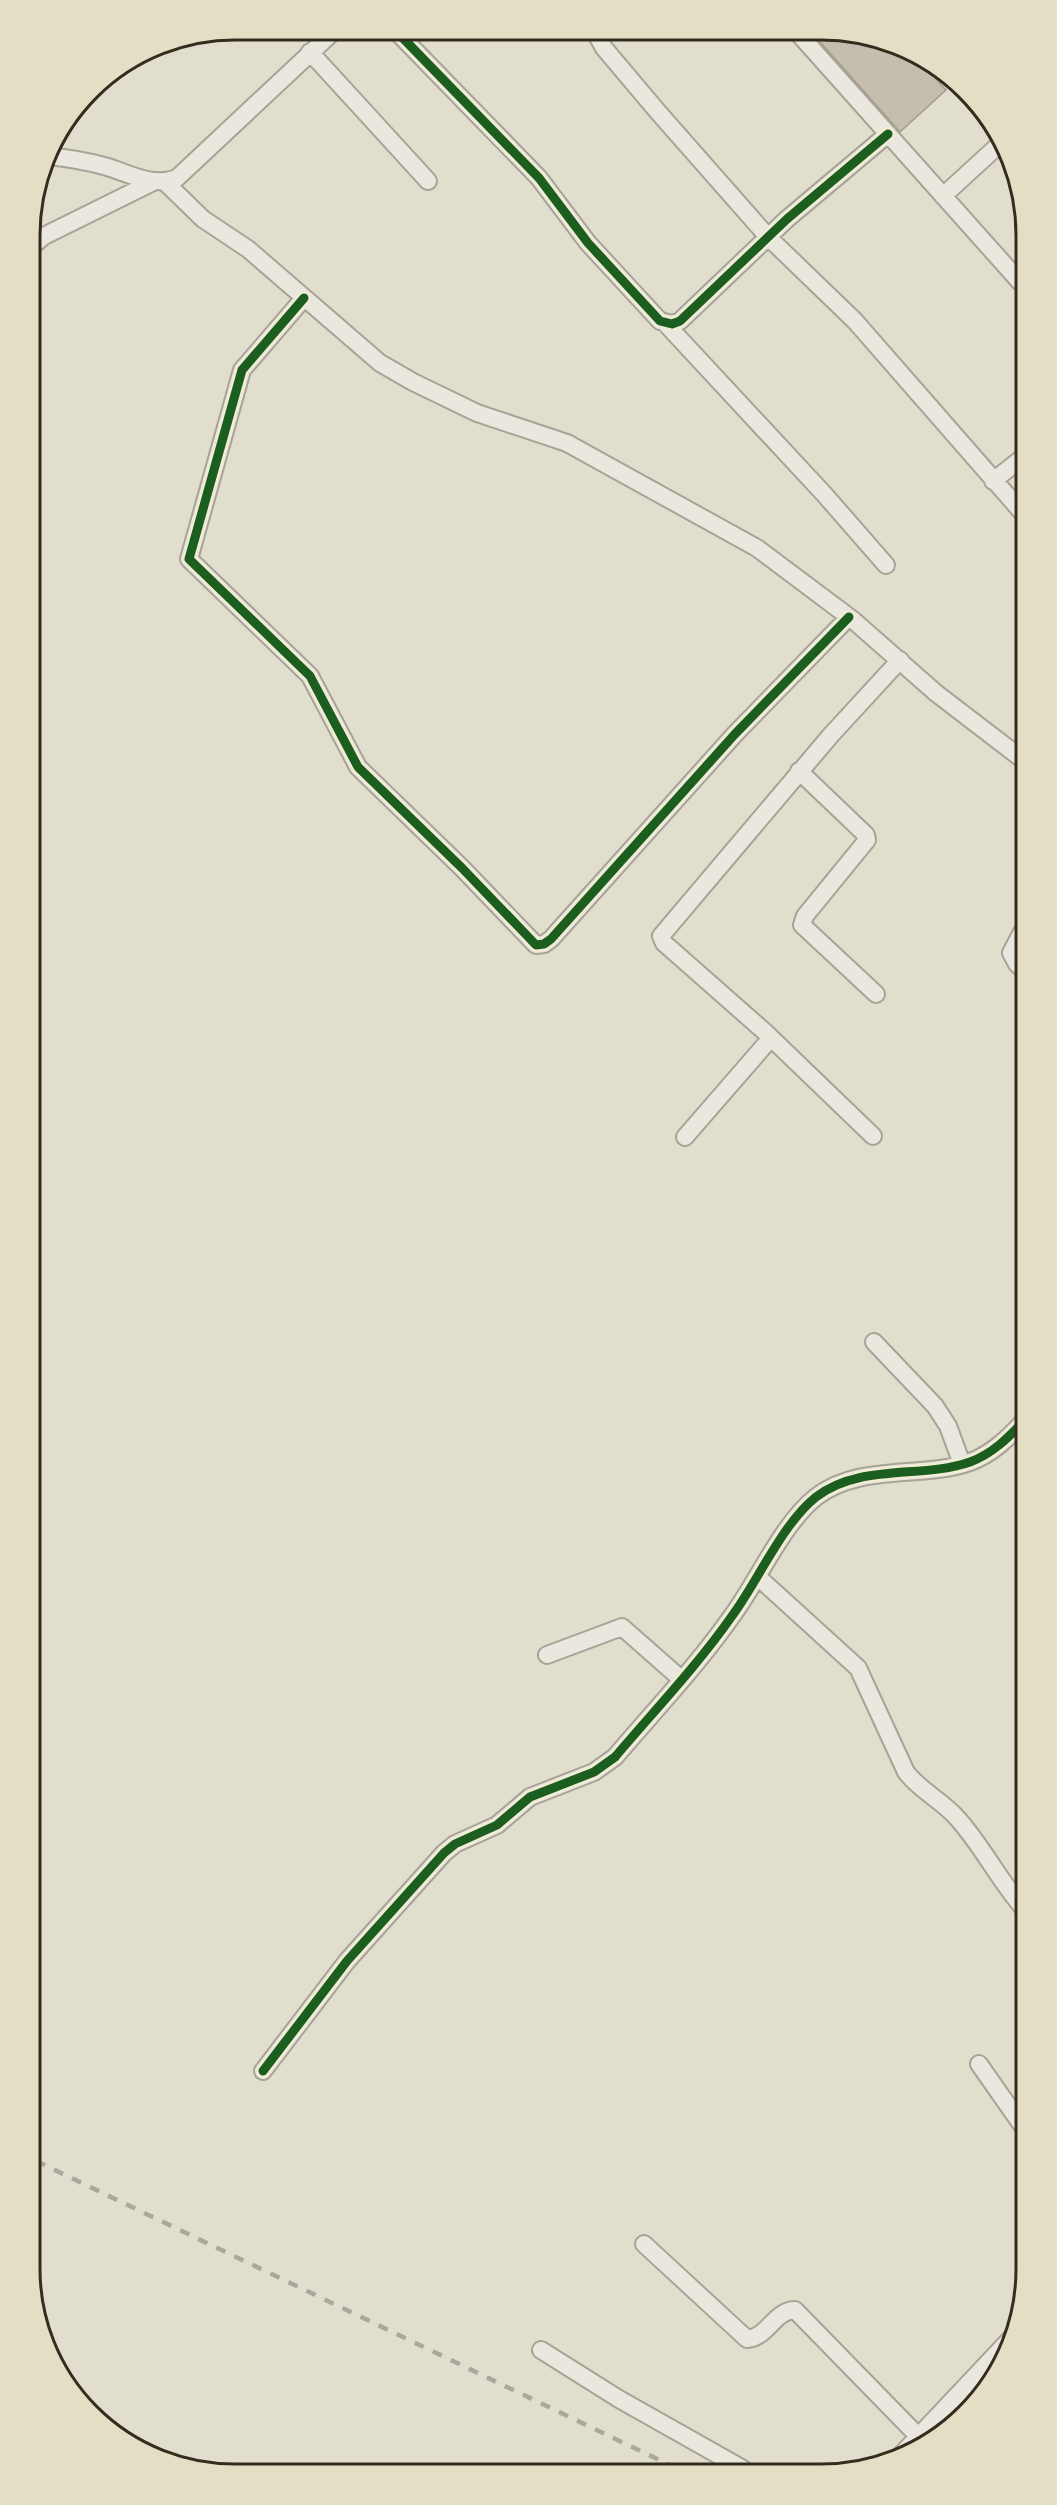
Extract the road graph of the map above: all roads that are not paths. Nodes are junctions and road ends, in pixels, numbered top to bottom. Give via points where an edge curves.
1 (600, 40) edge
2 (804, 40) edge
3 (323, 41) edge
4 (405, 41) edge
5 (310, 52) junction
6 (888, 134) junction
7 (995, 148) edge
8 (57, 158) edge
9 (428, 181) dead end
10 (160, 182) junction
11 (943, 196) junction
12 (768, 237) junction
13 (41, 239) edge
14 (1016, 278) edge
15 (304, 298) junction
16 (666, 324) junction
17 (1016, 463) edge
18 (993, 481) junction
19 (1016, 506) edge
20 (886, 565) dead end
21 (849, 617) junction
22 (900, 660) junction
23 (1016, 754) edge
24 (799, 771) junction
25 (1016, 943) edge
26 (1016, 960) edge
27 (876, 994) dead end
28 (771, 1038) junction
29 (873, 1136) dead end
30 (685, 1137) dead end
31 (874, 1342) dead end
32 (1016, 1428) edge
33 (962, 1464) junction
34 (759, 1578) junction
35 (547, 1655) dead end
36 (681, 1679) junction
37 (1016, 1898) edge
38 (979, 2064) dead end
39 (262, 2071) dead end
40 (1016, 2117) edge
41 (644, 2244) dead end
42 (541, 2350) dead end
43 (998, 2352) edge
44 (918, 2436) junction
45 (914, 2441) edge
46 (734, 2464) edge

1 - 12 street
2 - 6 street
3 - 5 street
4 - 16 street via 539,178 588,243
5 - 9 street
5 - 10 street via 190,169
6 - 11 street
6 - 12 street
7 - 11 street
8 - 10 street
10 - 13 street
10 - 15 street via 203,219 248,249
11 - 14 street
12 - 16 street via 680,321
12 - 18 street via 855,321
15 - 21 street via 366,352 413,382 477,413 567,443 757,548
15 - 21 street via 242,370 189,559 309,676 358,767 536,945 544,945 557,932 728,743
16 - 20 street
17 - 18 street
18 - 19 street
21 - 22 street
22 - 23 street
22 - 24 street
24 - 27 street via 867,840 805,916 802,925
24 - 28 street via 661,936 664,943
25 - 26 street via 1011,953
28 - 29 street
28 - 30 street
31 - 33 street via 935,1406 948,1426
32 - 33 street via 988,1454
33 - 34 street via 876,1474 817,1496 800,1512
34 - 36 street
34 - 37 street via 858,1668 906,1772 959,1819
35 - 36 street via 622,1627
36 - 39 street via 604,1766 530,1797 497,1825 444,1853 347,1960
38 - 40 street
41 - 44 street via 747,2338 756,2337 786,2311 795,2310
42 - 46 street
43 - 44 street
44 - 45 street

